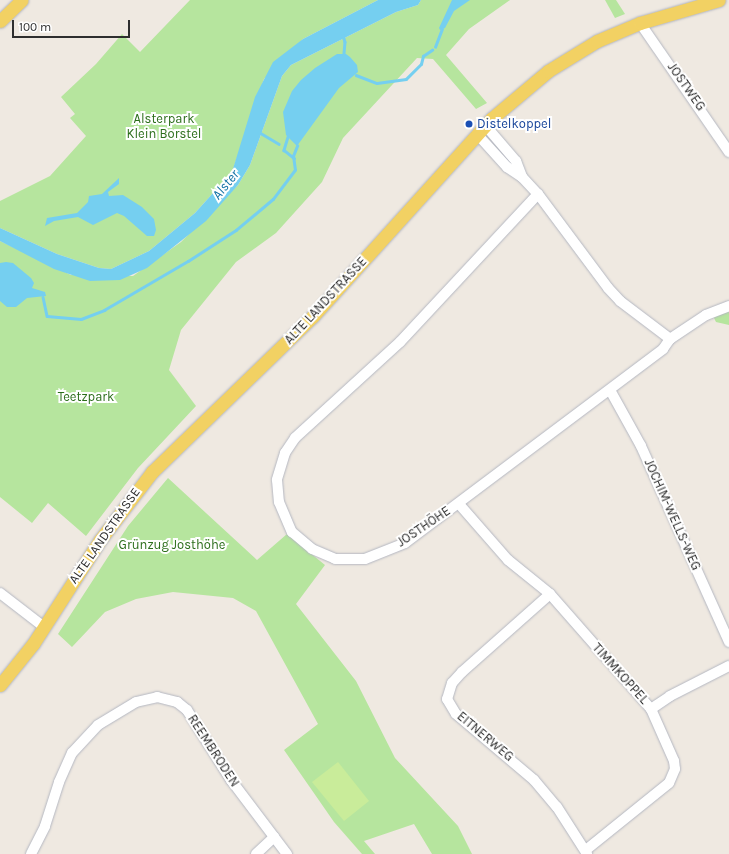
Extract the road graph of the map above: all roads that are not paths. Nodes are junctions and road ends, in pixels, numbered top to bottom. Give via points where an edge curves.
1 (22, 0) edge
2 (719, 0) edge
3 (0, 21) edge
4 (640, 23) junction
5 (481, 129) junction
6 (729, 152) edge
7 (538, 194) junction
8 (729, 306) edge
9 (670, 339) junction
10 (610, 390) junction
11 (459, 504) junction
12 (0, 593) edge
13 (550, 594) junction
14 (44, 627) junction
15 (729, 642) edge
16 (729, 666) edge
17 (0, 685) edge
18 (651, 709) junction
19 (274, 837) junction
20 (586, 852) edge
21 (31, 854) edge
22 (256, 854) edge
23 (287, 854) edge

1 - 3 main road
2 - 4 main road, ALTE LANDSTRASSE
4 - 5 main road, ALTE LANDSTRASSE via 571,55 531,84
4 - 6 street, JOSTWEG
5 - 7 street via 516,161 522,177
5 - 14 main road, ALTE LANDSTRASSE via 313,316 152,472 100,540
7 - 9 street via 608,288 620,301
7 - 11 street, JOSTHÖHE via 400,342 295,438 284,453 277,480 279,502 292,532 312,549 335,559 365,559 405,543
8 - 9 street, JOSTHÖHE via 706,315
9 - 10 street, JOSTHÖHE via 663,349
10 - 11 street, JOSTHÖHE
10 - 15 street, JOCHIM-WELLS-WEG via 641,446
11 - 13 street, TIMMKOPPEL via 508,560
12 - 14 street
13 - 18 street, TIMMKOPPEL
13 - 20 street, EITNERWEG via 462,672 452,683 447,699 456,714 534,780 557,807
14 - 17 main road, ALTE LANDSTRASSE
16 - 18 street via 670,696
18 - 20 street, TIMMKOPPEL via 674,761 673,777
19 - 21 street, REEMBRODEN via 231,780 187,710 177,702 156,697 136,702 98,725 72,753 59,782 45,826
19 - 22 street
19 - 23 street, REEMBRODEN

